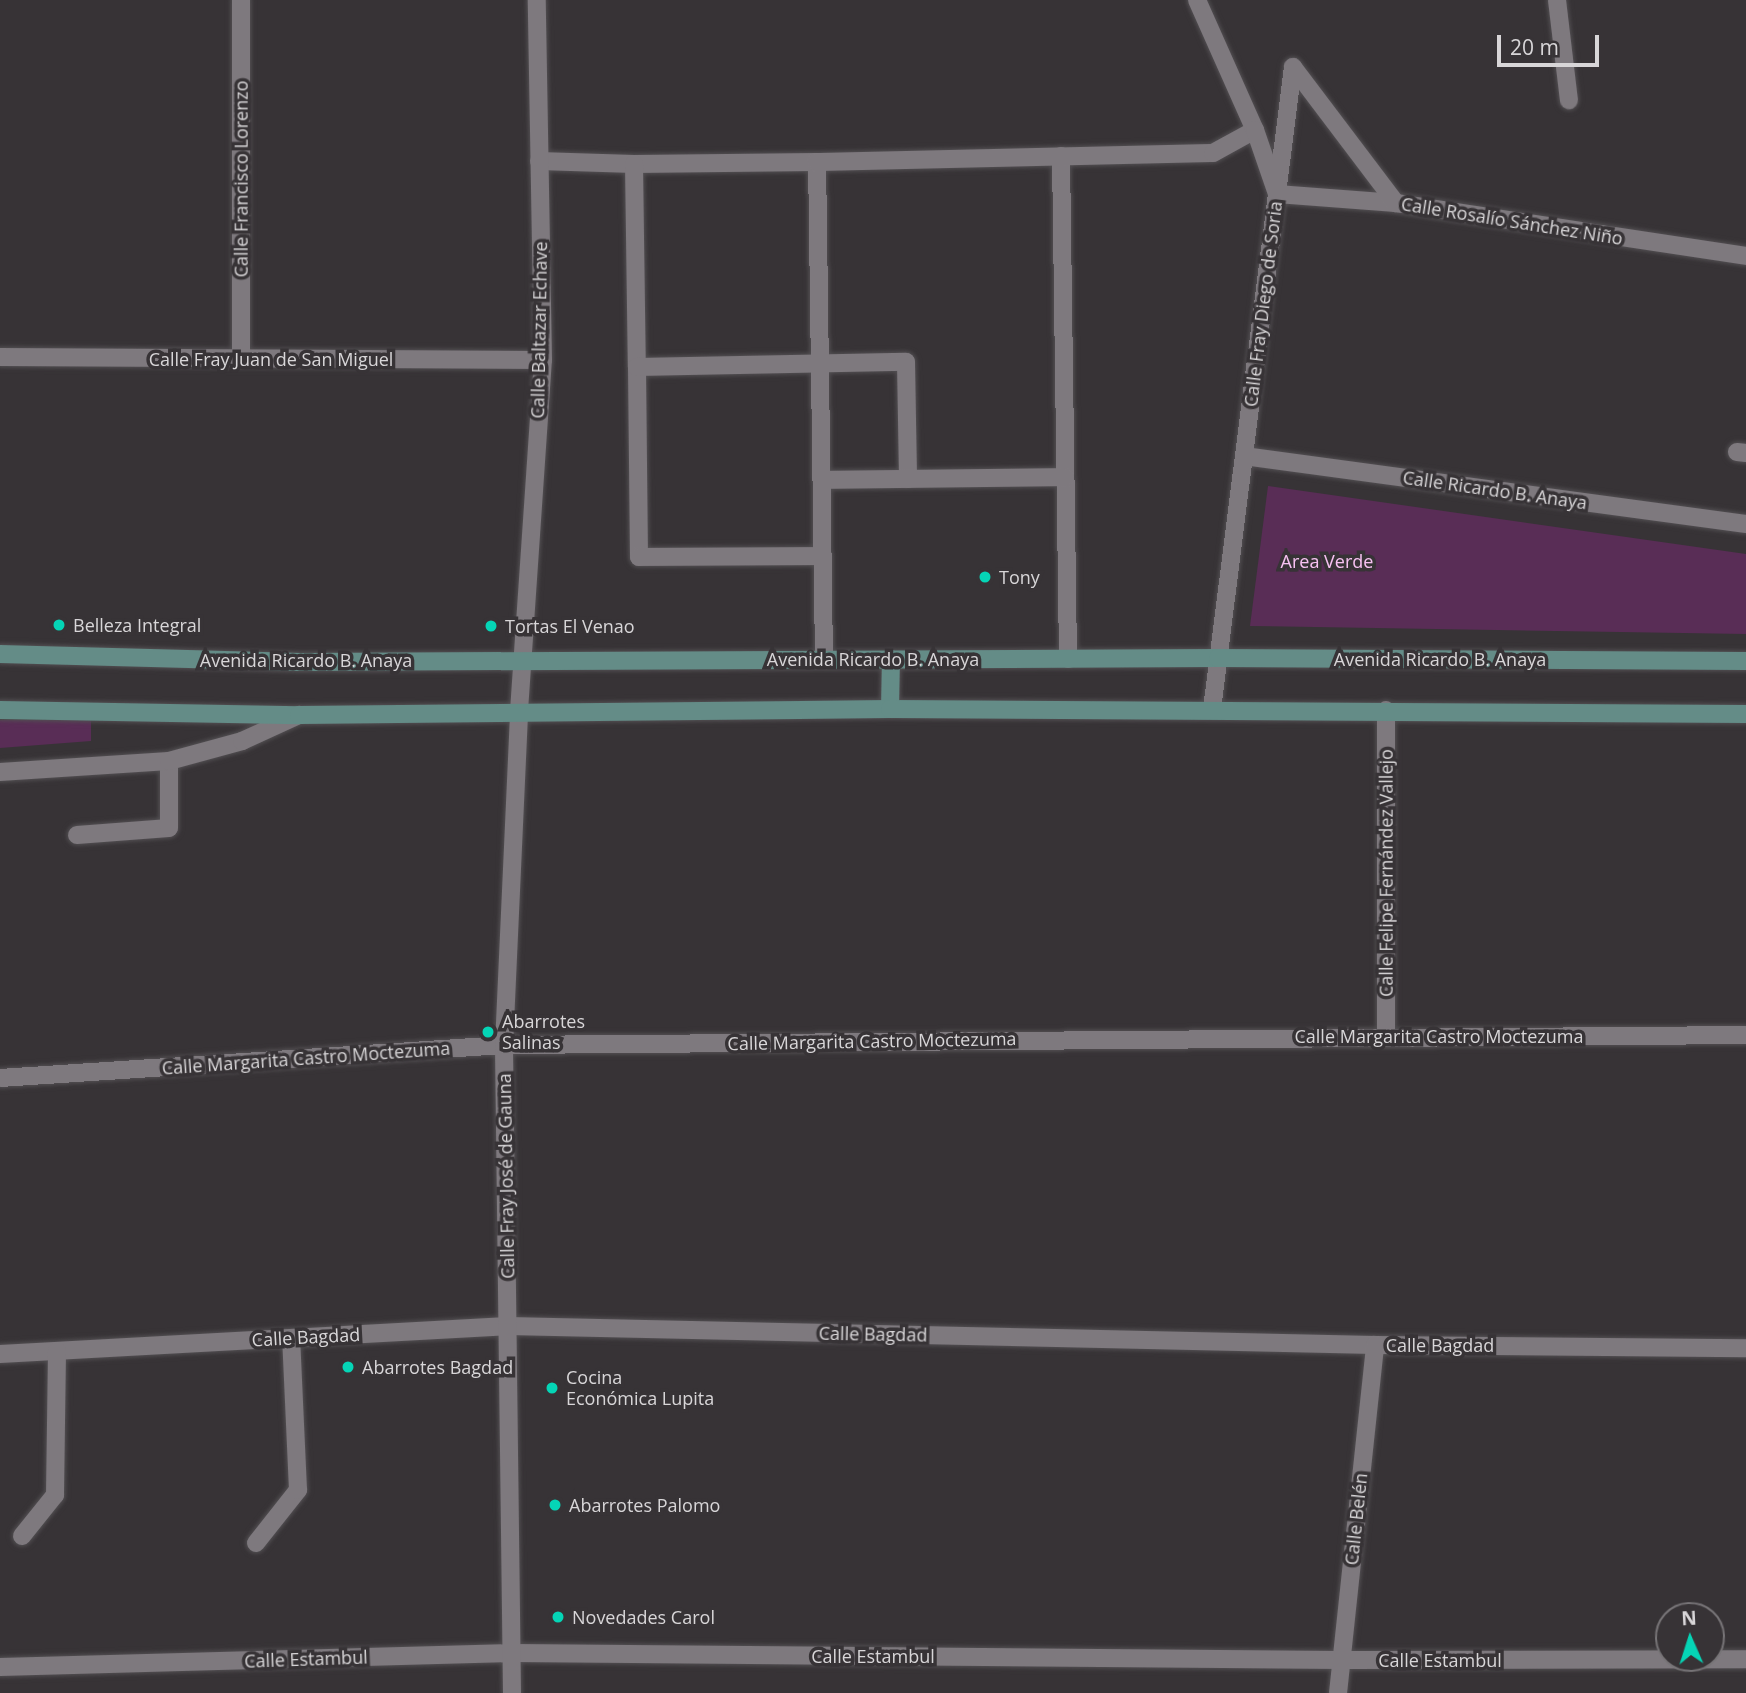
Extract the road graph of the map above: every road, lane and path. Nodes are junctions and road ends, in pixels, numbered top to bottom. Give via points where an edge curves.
1 (241, 0) edge
2 (537, 0) edge
3 (1197, 0) edge
4 (1558, 0) edge
5 (1569, 100) dead end
6 (1255, 130) junction
7 (1061, 156) junction
8 (540, 161) junction
9 (817, 162) junction
10 (634, 164) junction
11 (1277, 194) junction
12 (1396, 203) junction
13 (1746, 256) edge
14 (0, 357) edge
15 (241, 358) junction
16 (542, 360) junction
17 (820, 364) junction
18 (637, 367) junction
19 (1244, 456) junction
20 (1065, 477) junction
21 (908, 479) junction
22 (822, 480) junction
23 (1746, 524) edge
24 (823, 556) junction
25 (0, 654) edge
26 (1218, 658) junction
27 (824, 659) junction
28 (891, 659) junction
29 (1068, 659) junction
30 (523, 660) junction
31 (1746, 661) edge
32 (890, 709) junction
33 (1212, 709) junction
34 (0, 710) edge
35 (1386, 710) junction
36 (519, 712) junction
37 (1746, 714) edge
38 (299, 715) junction
39 (169, 761) junction
40 (0, 772) edge
41 (77, 835) dead end
42 (1746, 1035) edge
43 (1386, 1036) junction
44 (504, 1045) junction
45 (0, 1078) edge
46 (508, 1326) junction
47 (291, 1338) junction
48 (1375, 1345) junction
49 (1746, 1348) edge
50 (57, 1351) junction
51 (0, 1354) edge
52 (22, 1536) dead end
53 (256, 1544) dead end
54 (513, 1653) junction
55 (1746, 1659) edge
56 (1341, 1660) junction
57 (0, 1667) edge
58 (512, 1693) edge
59 (1338, 1693) edge

1 - 15 street, Calle Francisco Lorenzo
2 - 8 street, Calle Baltazar Echave
3 - 6 street
4 - 5 street
6 - 7 street via 1213,153
6 - 11 street
7 - 9 street
7 - 20 street
8 - 10 street
8 - 16 street, Calle Baltazar Echave
9 - 10 street
9 - 17 street
10 - 18 street
11 - 12 street, Calle Rosalío Sánchez Niño
11 - 12 street, Calle Fray Diego de Soria via 1293,67
11 - 19 street, Calle Fray Diego de Soria
12 - 13 street, Calle Rosalío Sánchez Niño
14 - 15 street, Calle Fray Juan de San Miguel
15 - 16 street, Calle Fray Juan de San Miguel
16 - 30 street, Calle Baltazar Echave
17 - 18 street
17 - 21 street via 906,362
17 - 22 street
18 - 24 street via 639,557
19 - 23 street, Calle Ricardo B. Anaya
19 - 26 street, Calle Fray Diego de Soria
20 - 21 street
20 - 29 street
21 - 22 street
22 - 24 street
24 - 27 street
25 - 30 main road, Avenida Ricardo B. Anaya via 301,662
26 - 29 main road, Avenida Ricardo B. Anaya
26 - 31 main road, Avenida Ricardo B. Anaya
26 - 33 street, Calle Fray Diego de Soria
27 - 28 main road, Avenida Ricardo B. Anaya
27 - 30 main road, Avenida Ricardo B. Anaya
28 - 29 main road, Avenida Ricardo B. Anaya
28 - 32 main road
30 - 36 street, Calle Fray José de Gauna
32 - 33 main road
32 - 36 main road
33 - 35 main road
34 - 38 main road
35 - 37 main road
35 - 43 street, Calle Felipe Fernández Vallejo
36 - 38 main road
36 - 44 street, Calle Fray José de Gauna
38 - 39 street via 242,741
39 - 40 street
39 - 41 street via 169,828
42 - 43 street, Calle Margarita Castro Moctezuma
43 - 44 street, Calle Margarita Castro Moctezuma
44 - 45 street, Calle Margarita Castro Moctezuma
44 - 46 street, Calle Fray José de Gauna
46 - 47 street, Calle Bagdad
46 - 48 street, Calle Bagdad
46 - 54 street, Calle Fray José de Gauna
47 - 50 street, Calle Bagdad
47 - 53 street via 298,1490
48 - 49 street, Calle Bagdad
48 - 56 street, Calle Belén
50 - 51 street, Calle Bagdad
50 - 52 street via 55,1495
54 - 56 street, Calle Estambul
54 - 57 street, Calle Estambul
54 - 58 street, Calle Fray José de Gauna
55 - 56 street, Calle Estambul
56 - 59 street, Calle Belén

